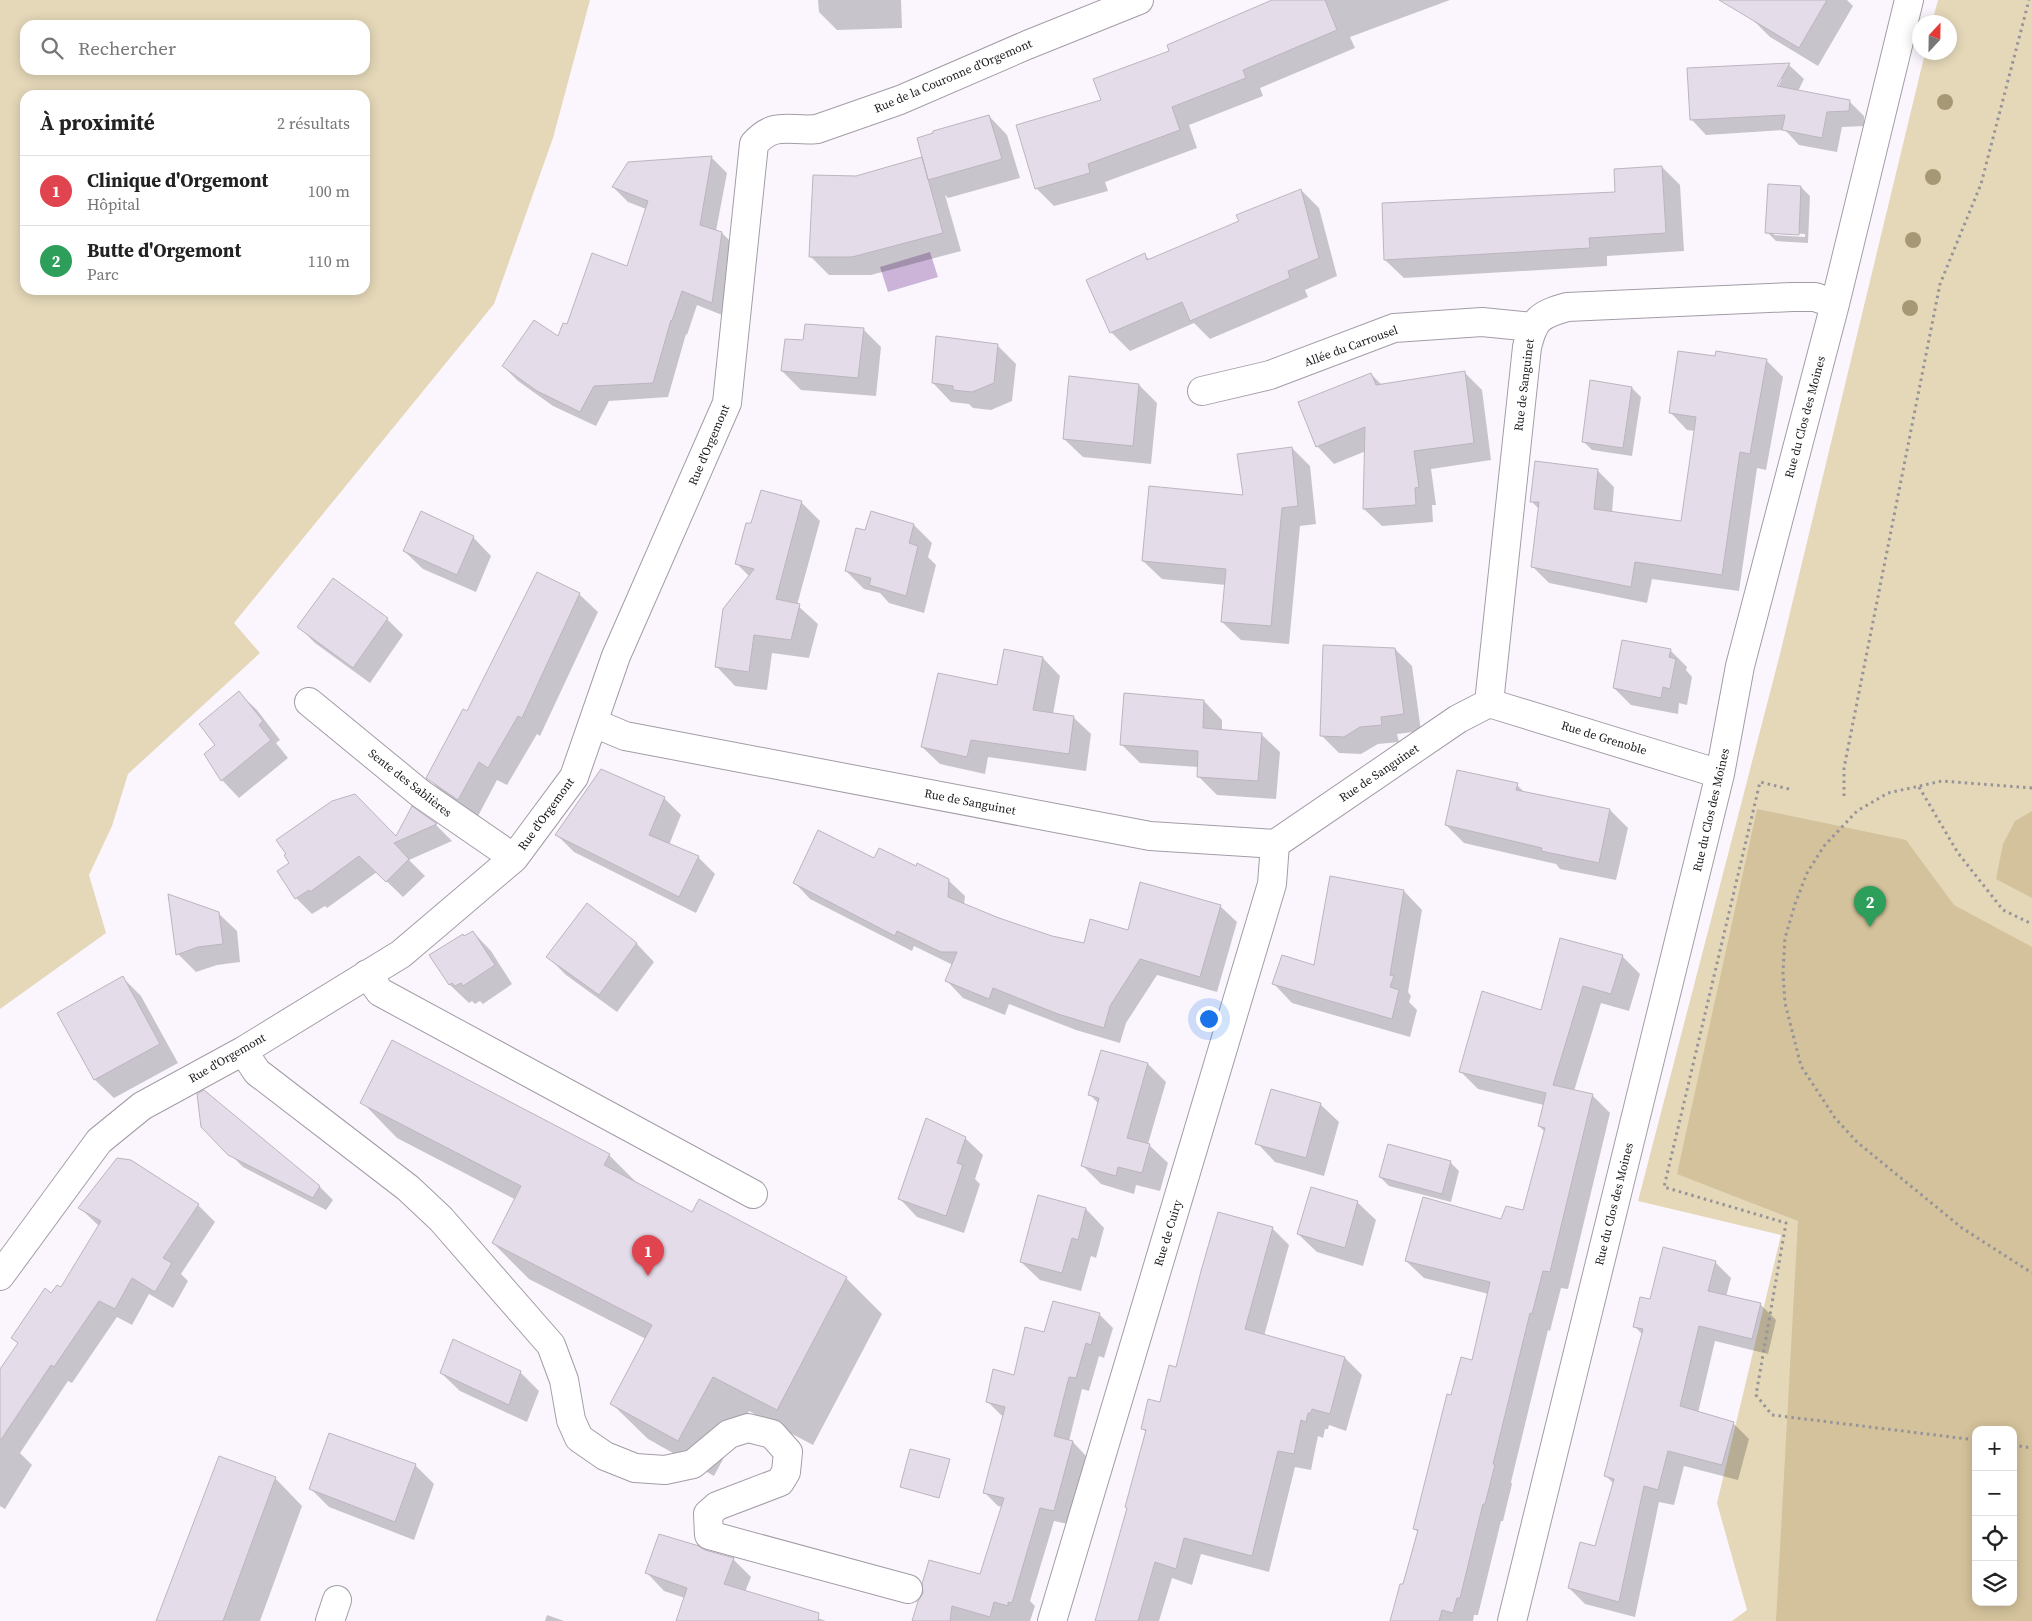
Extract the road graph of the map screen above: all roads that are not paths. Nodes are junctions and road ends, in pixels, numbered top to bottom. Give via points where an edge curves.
1 (1139, 0) edge
2 (1909, 0) edge
3 (764, 132) joint
4 (1835, 304) junction
5 (1533, 327) junction
6 (1202, 391) dead end
7 (309, 702) dead end
8 (1489, 703) junction
9 (594, 723) junction
10 (1720, 774) junction
11 (1275, 844) junction
12 (514, 858) junction
13 (367, 974) junction
14 (243, 1050) junction
15 (753, 1194) dead end
16 (0, 1276) edge
17 (908, 1589) dead end
18 (1052, 1621) edge
19 (1512, 1621) edge

1 - 3 street, Rue de la Couronne d'Orgemont via 900,100 827,126 803,131 794,128
2 - 4 street, Rue du Clos des Moines
3 - 9 street, Rue d'Orgemont via 754,144 727,403 616,656
4 - 5 street, Rue de Sanguinet via 1814,297 1792,297 1567,307 1547,312
4 - 10 street, Rue du Clos des Moines via 1740,666
5 - 6 street, Allée du Carrousel via 1482,322 1394,328 1270,375
5 - 8 street, Rue de Sanguinet via 1528,347
7 - 12 street, Sente des Sablières via 421,794
8 - 10 street, Rue de Grenoble
8 - 11 street, Rue de Sanguinet via 1458,719
9 - 11 street, Rue de Sanguinet via 625,736 1150,836
9 - 12 street, Rue d'Orgemont via 574,777
10 - 19 street, Rue du Clos des Moines
11 - 18 street, Rue de Cuiry via 1272,884
12 - 13 street, Rue d'Orgemont via 401,954
13 - 14 street, Rue d'Orgemont
13 - 15 street via 380,992
14 - 16 street, Rue d'Orgemont via 142,1106 99,1141
14 - 17 street via 257,1072 408,1188 448,1226 551,1345 579,1438 605,1456 635,1468 665,1470 693,1464 729,1434 748,1428 772,1434 788,1452 786,1472 780,1482 716,1506 708,1514 709,1535

